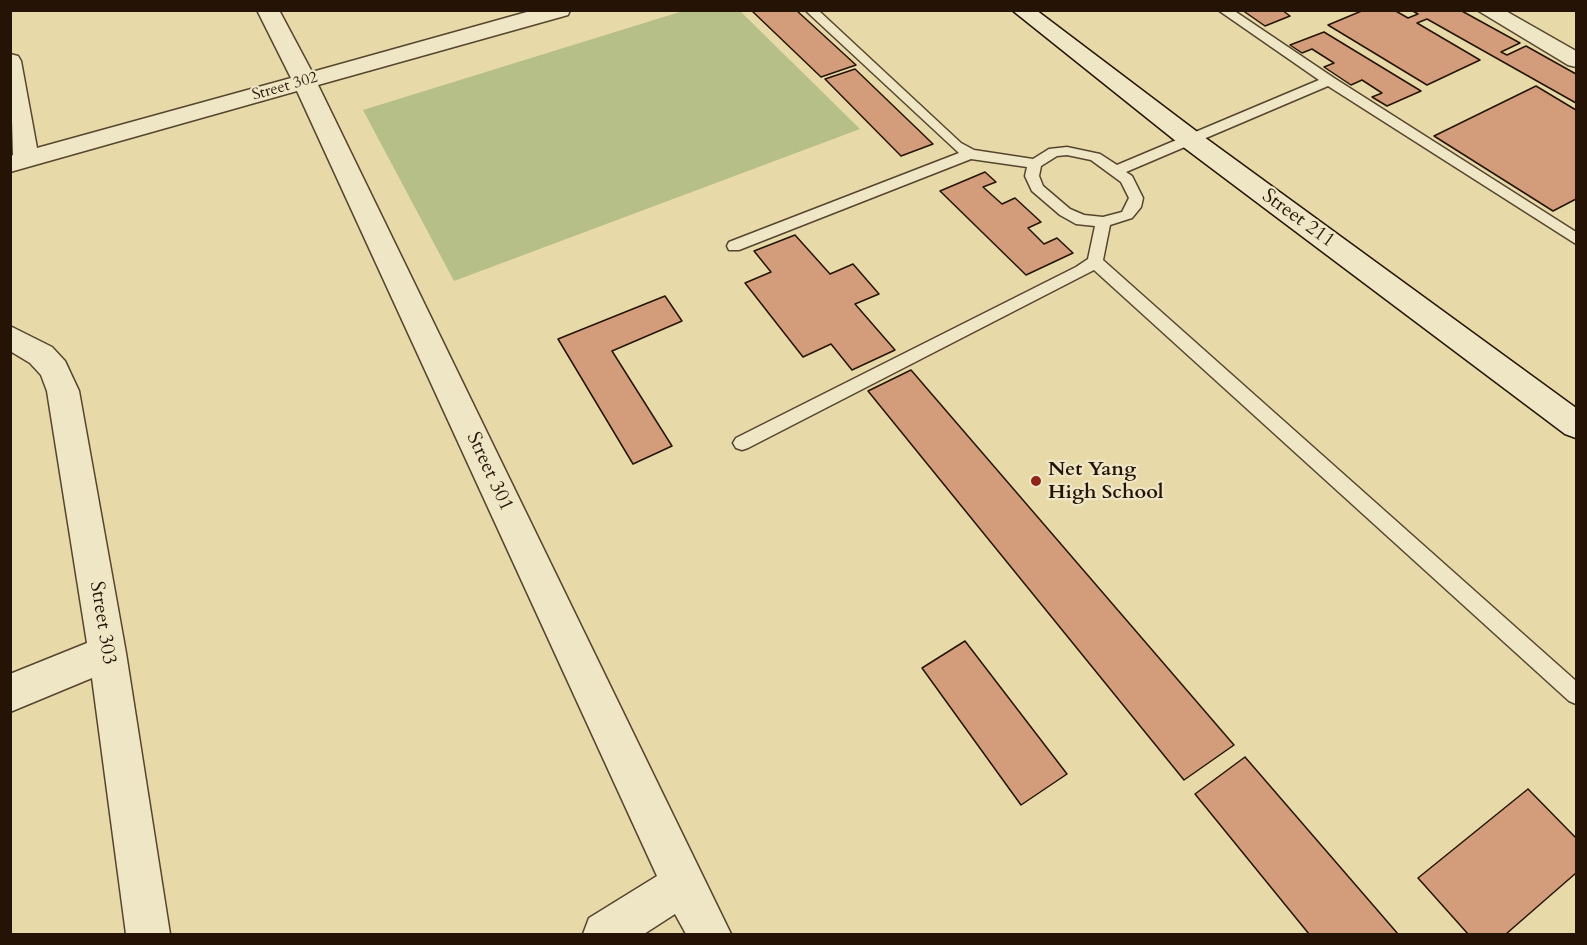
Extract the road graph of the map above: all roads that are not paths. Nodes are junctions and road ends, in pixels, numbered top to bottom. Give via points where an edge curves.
1 (268, 10) edge
2 (560, 10) edge
3 (811, 10) edge
4 (1022, 10) edge
5 (1224, 10) edge
6 (1487, 10) edge
7 (1576, 60) edge
8 (10, 61) edge
9 (305, 81) junction
10 (1329, 81) junction
11 (1191, 140) junction
12 (970, 154) junction
13 (18, 161) edge
14 (1035, 164) junction
15 (1116, 171) junction
16 (1103, 222) junction
17 (1576, 239) edge
18 (734, 246) dead end
19 (1095, 262) junction
20 (16, 344) edge
21 (1576, 425) edge
22 (742, 443) dead end
23 (107, 653) junction
24 (10, 693) edge
25 (1576, 694) edge
26 (683, 884) junction
27 (148, 934) edge
28 (605, 934) edge
29 (709, 934) edge

1 - 9 street, Street 301
2 - 9 street, Street 302
3 - 12 lane via 946,138
4 - 11 street, Street 211
5 - 10 lane
6 - 7 street
8 - 13 street
9 - 13 street, Street 302
9 - 26 street, Street 301
10 - 11 lane
10 - 17 lane
11 - 15 lane
11 - 21 street, Street 211
12 - 14 lane
12 - 18 lane
14 - 15 lane via 1048,155 1067,151 1095,157
14 - 16 lane via 1032,176 1037,188 1049,199 1081,220
15 - 16 lane via 1133,188 1134,207 1116,220
16 - 19 lane
19 - 22 lane
19 - 25 lane
20 - 23 street, Street 303 via 54,369 63,391
23 - 24 street
23 - 27 street, Street 303
26 - 28 street
26 - 29 street, Street 301

